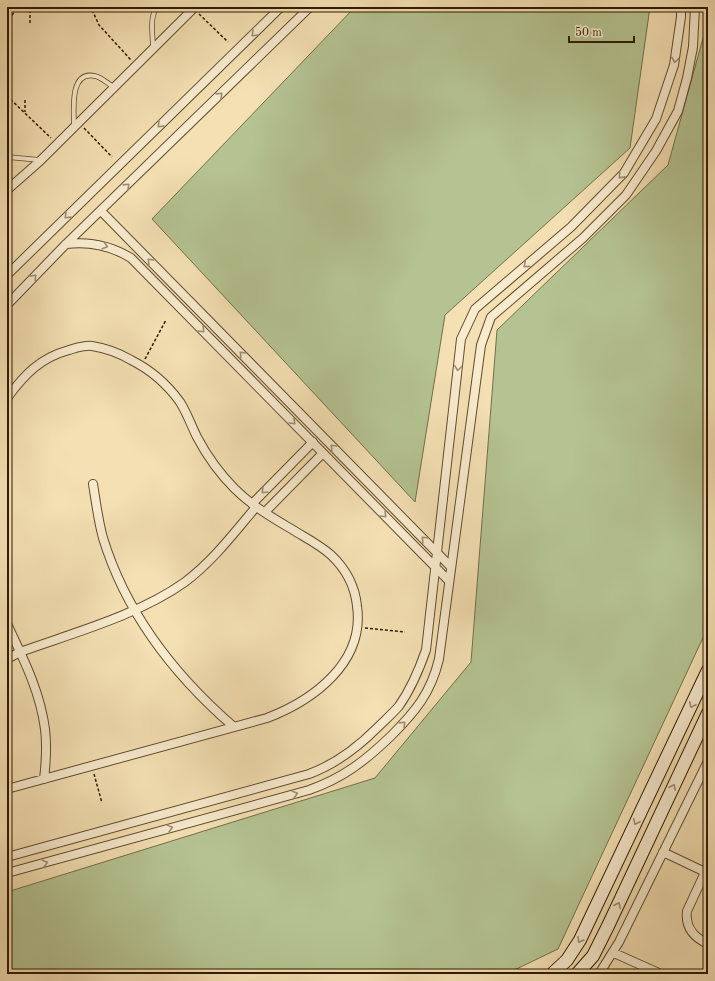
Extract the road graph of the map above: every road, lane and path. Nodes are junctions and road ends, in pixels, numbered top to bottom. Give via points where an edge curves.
1 (17, 7) edge
2 (30, 7) edge
3 (88, 7) edge
4 (157, 7) edge
5 (192, 7) edge
6 (282, 7) edge
7 (310, 7) edge
8 (681, 7) edge
9 (695, 7) edge
10 (30, 23) dead end
11 (7, 24) edge
12 (228, 42) dead end
13 (153, 49) junction
14 (137, 66) junction
15 (114, 87) junction
16 (7, 96) edge
17 (25, 100) dead end
18 (25, 113) junction
19 (76, 125) junction
20 (57, 144) junction
21 (112, 156) dead end
22 (7, 157) edge
23 (40, 160) junction
24 (7, 190) edge
25 (101, 211) junction
26 (66, 244) junction
27 (7, 274) edge
28 (7, 305) edge
29 (166, 320) dead end
30 (142, 365) junction
31 (7, 398) edge
32 (312, 442) junction
33 (323, 453) junction
34 (93, 484) dead end
35 (254, 505) junction
36 (265, 512) junction
37 (437, 552) junction
38 (435, 567) junction
39 (451, 567) junction
40 (449, 581) junction
41 (134, 610) junction
42 (7, 624) edge
43 (358, 627) junction
44 (405, 632) dead end
45 (20, 652) junction
46 (7, 659) edge
47 (708, 670) edge
48 (708, 713) edge
49 (234, 727) junction
50 (708, 762) edge
51 (92, 766) junction
52 (44, 778) junction
53 (7, 789) edge
54 (102, 803) dead end
55 (663, 852) junction
56 (7, 857) edge
57 (706, 869) edge
58 (7, 873) edge
59 (708, 944) edge
60 (614, 952) junction
61 (552, 974) edge
62 (577, 974) edge
63 (599, 974) edge
64 (662, 974) edge

1 - 11 path
2 - 10 path
3 - 14 path via 99,24
4 - 13 lane via 152,20
5 - 12 path
5 - 13 street
6 -> 27 street
25 -> 7 street
8 -> 37 street via 674,65 656,119 624,173 571,227 475,308 462,339
9 - 39 street via 693,47 687,78 678,111 656,151 626,195 588,233 491,317 480,344
13 - 14 street
14 - 15 street
15 - 19 street
15 - 19 lane via 96,76 82,78 75,91
16 - 18 path
17 - 18 path
18 - 20 path
19 - 20 street
19 - 21 path
20 - 23 street
22 - 23 lane
23 - 24 street
25 - 26 street
37 -> 25 street
28 -> 26 street
26 -> 32 street via 99,244 131,258
29 - 30 path
30 - 31 street via 108,350 90,346 75,348 59,353 32,369
30 - 35 street via 169,388 190,419 216,467
32 - 33 street
32 -> 35 street
33 - 36 street
33 -> 38 street
34 - 41 street via 98,517 109,555
35 - 36 street
35 - 41 street via 215,556 169,592
36 - 43 street via 330,554 339,564 347,575 356,599
37 - 38 street
37 - 39 street
38 - 40 street
38 - 56 street via 426,650 412,686 398,707 346,756 309,774
39 - 40 street
58 -> 40 street via 309,790 333,781 356,767 409,718 428,690 439,659
41 - 45 street
41 - 49 street via 179,673
42 - 45 street
43 - 44 path
43 - 49 street via 344,662 317,692 280,713
45 - 46 street
45 - 52 street via 34,682 41,706 46,748
47 -> 61 street via 580,940 567,960
62 -> 48 street via 593,956
49 - 51 street
50 - 55 street
51 - 52 street
51 - 54 path
52 - 53 street
55 - 57 street
55 - 60 street
57 - 59 street via 686,917 693,934
60 - 63 street
60 - 64 street

